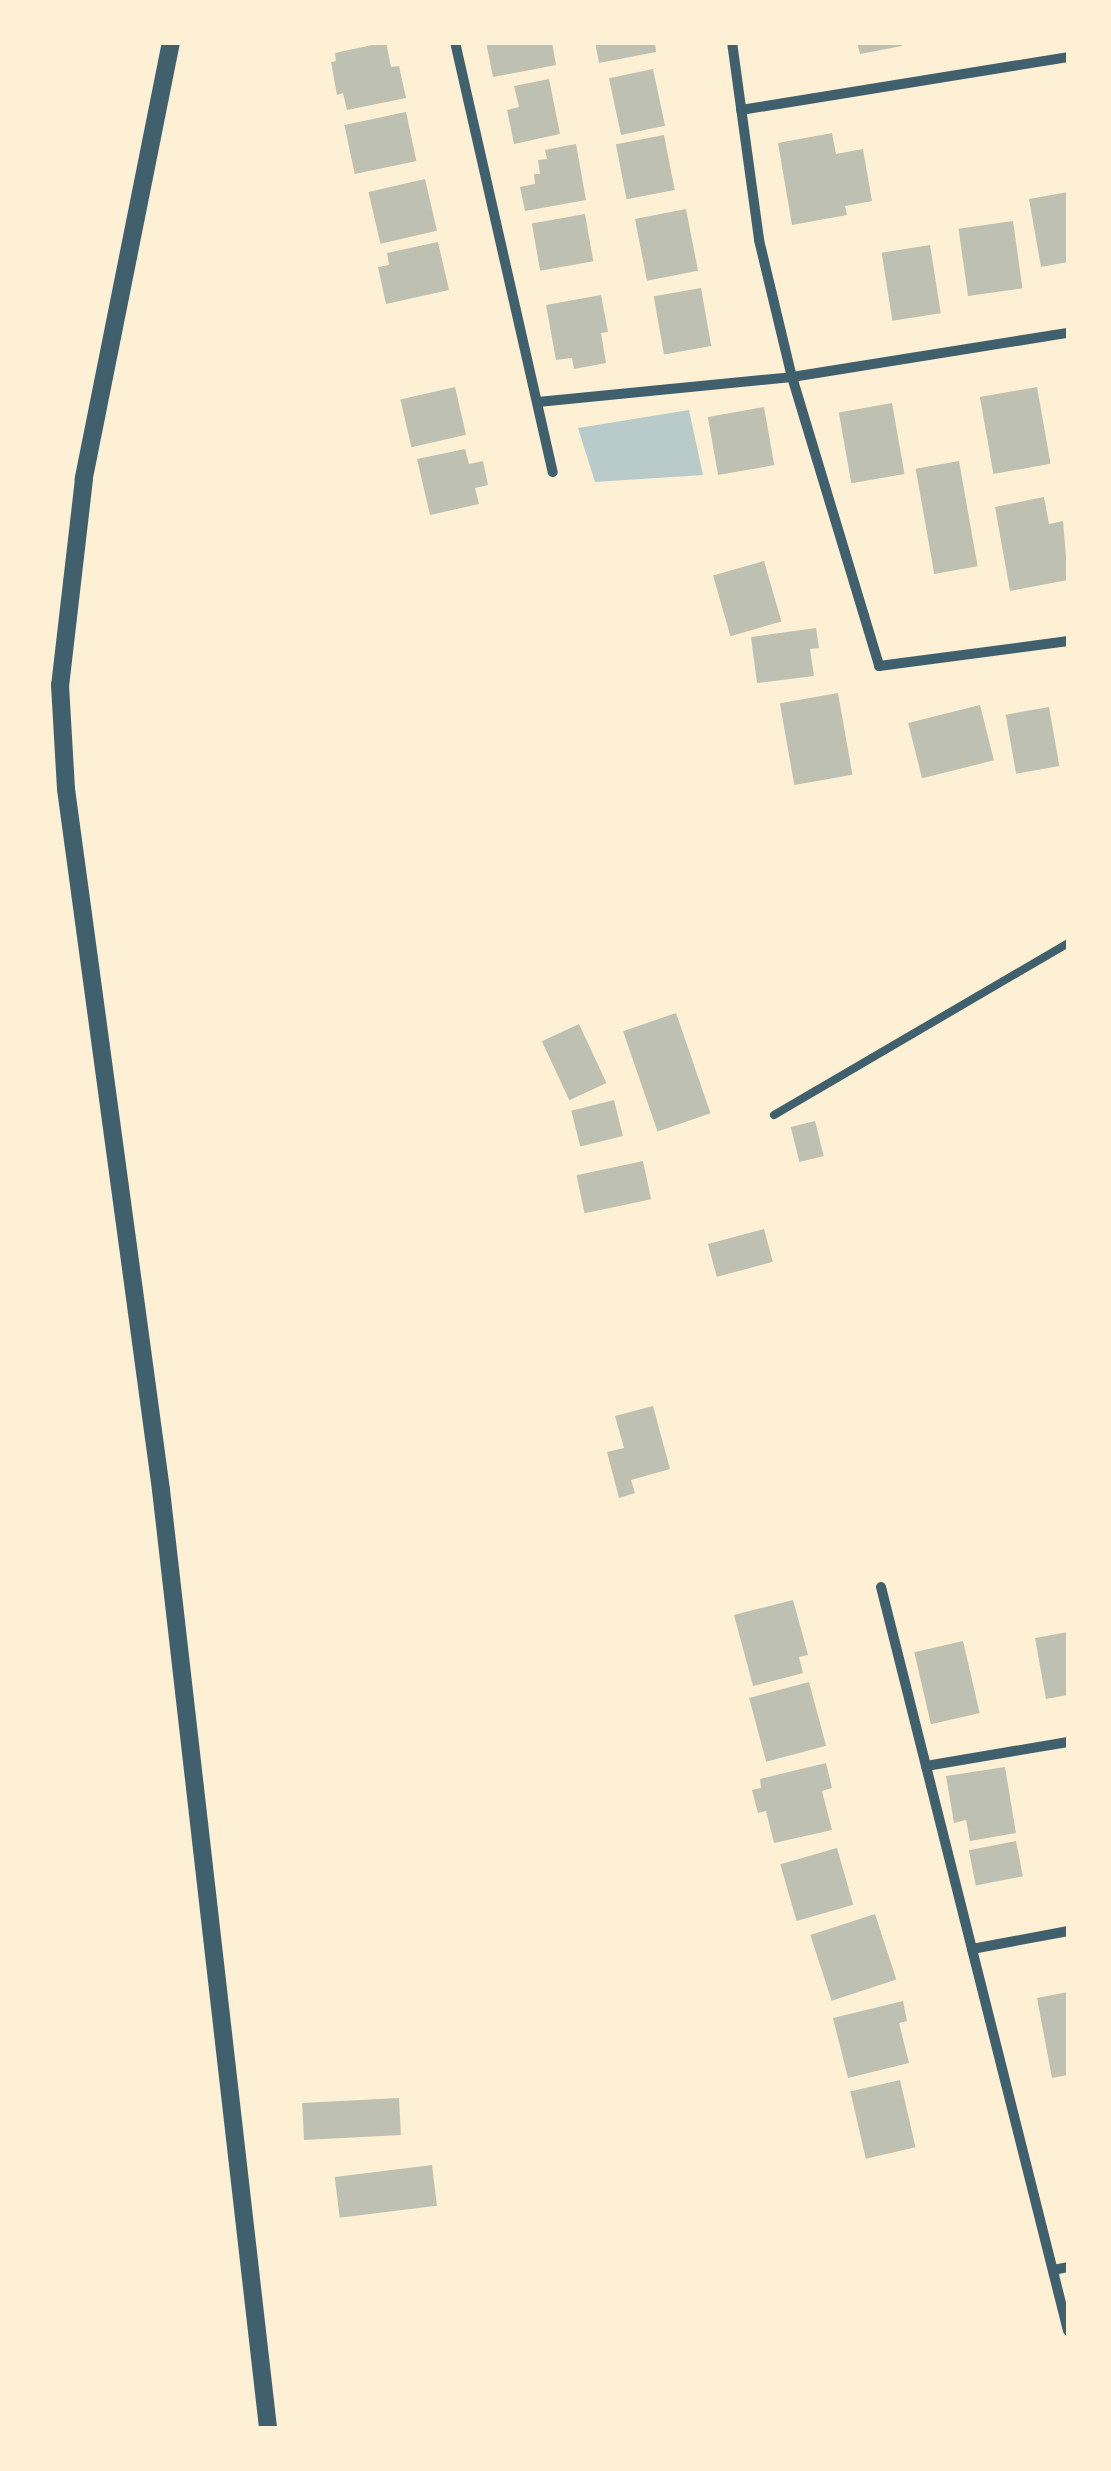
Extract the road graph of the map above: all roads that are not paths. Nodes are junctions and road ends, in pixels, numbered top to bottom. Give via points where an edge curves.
1 (171, 42) edge
2 (454, 42) edge
3 (732, 42) edge
4 (1068, 57) edge
5 (741, 110) junction
6 (1068, 333) edge
7 (792, 377) junction
8 (538, 402) junction
9 (554, 472) dead end
10 (1068, 641) edge
11 (1068, 943) edge
12 (774, 1115) dead end
13 (881, 1586) dead end
14 (1068, 1742) edge
15 (926, 1766) junction
16 (1068, 1931) edge
17 (972, 1949) junction
18 (1068, 2267) edge
19 (1053, 2270) junction
20 (1068, 2331) edge
21 (268, 2428) edge

1 - 21 street via 84,479 60,686 66,789 161,1490
2 - 8 street
3 - 5 street
4 - 5 street
5 - 7 street via 759,240
6 - 7 street
7 - 8 street
7 - 10 street via 878,666
8 - 9 street
11 - 12 lane
13 - 15 street
14 - 15 street
15 - 17 street
16 - 17 street
17 - 19 street
18 - 19 street
19 - 20 street

